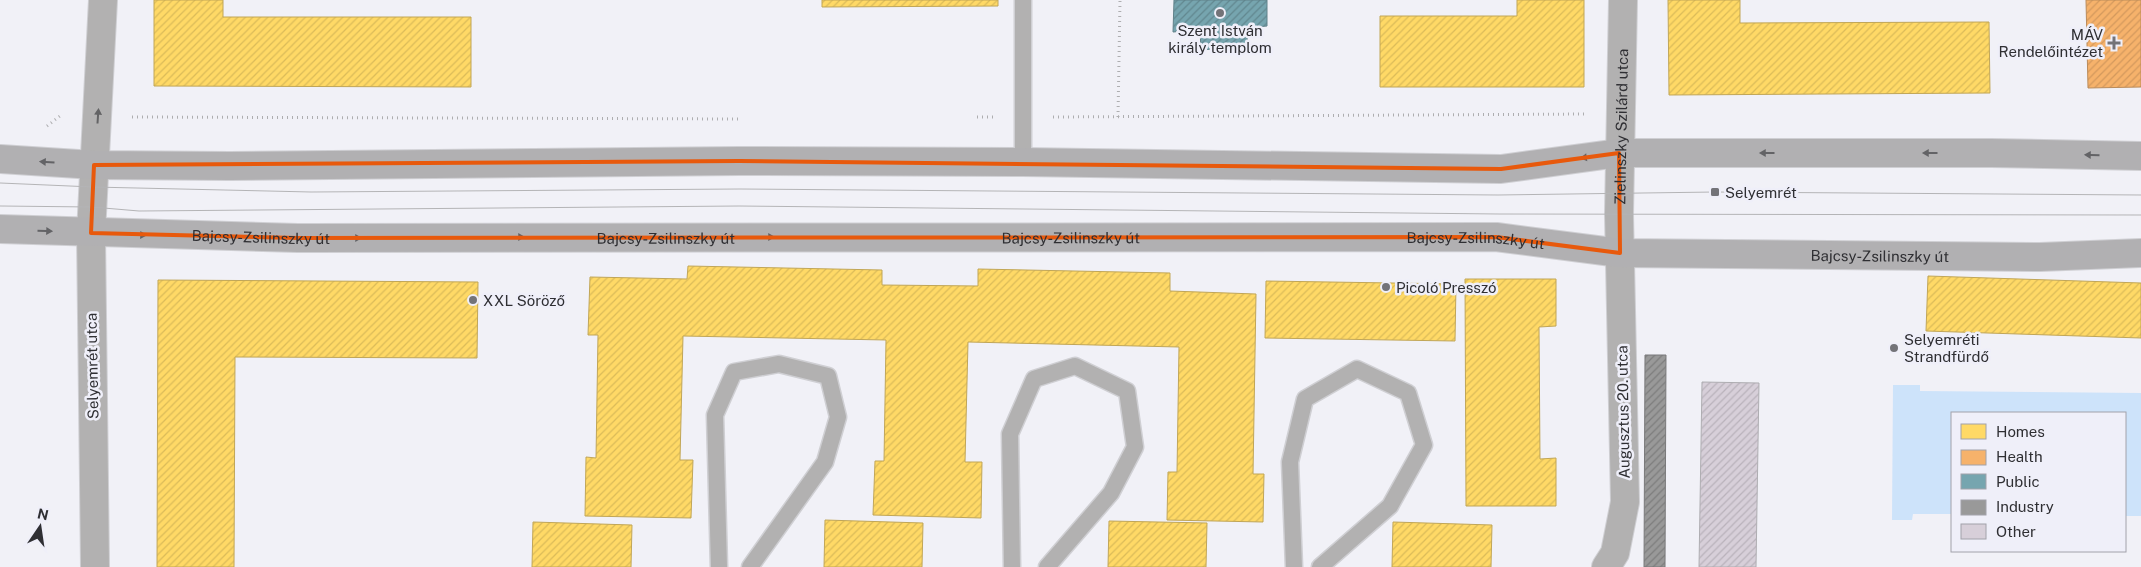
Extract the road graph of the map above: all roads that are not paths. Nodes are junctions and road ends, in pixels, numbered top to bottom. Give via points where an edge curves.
1 (103, 0) edge
2 (1023, 0) edge
3 (1623, 0) edge
4 (1619, 153) junction
5 (2141, 156) edge
6 (0, 160) edge
7 (1024, 162) junction
8 (94, 165) junction
9 (0, 230) edge
10 (91, 233) junction
11 (1620, 253) junction
12 (2141, 253) edge
13 (95, 567) edge
14 (719, 567) edge
15 (750, 567) edge
16 (1012, 567) edge
17 (1047, 567) edge
18 (1294, 567) edge
19 (1320, 567) edge
20 (1606, 567) edge

8 -> 1 street, Selyemrét utca
2 - 7 lane
3 - 4 street, Zielinszky Szilárd utca
5 -> 4 street
4 -> 7 street via 1501,169
4 - 11 street, Zielinszky Szilárd utca
8 -> 6 street
7 - 8 street
8 - 10 street, Selyemrét utca
9 -> 10 street, Bajcsy-Zsilinszky út
10 -> 11 street, Bajcsy-Zsilinszky út via 298,238 1496,237
10 - 13 street, Selyemrét utca
11 - 12 street, Bajcsy-Zsilinszky út via 2040,257
11 - 20 street, Augusztus 20. utca via 1625,502 1615,553
14 - 15 lane via 715,415 734,372 778,364 828,376 838,418 826,462
16 - 17 lane via 1010,434 1034,379 1076,366 1127,391 1135,447 1111,493
18 - 19 lane via 1290,462 1305,399 1357,369 1408,393 1424,445 1390,506

